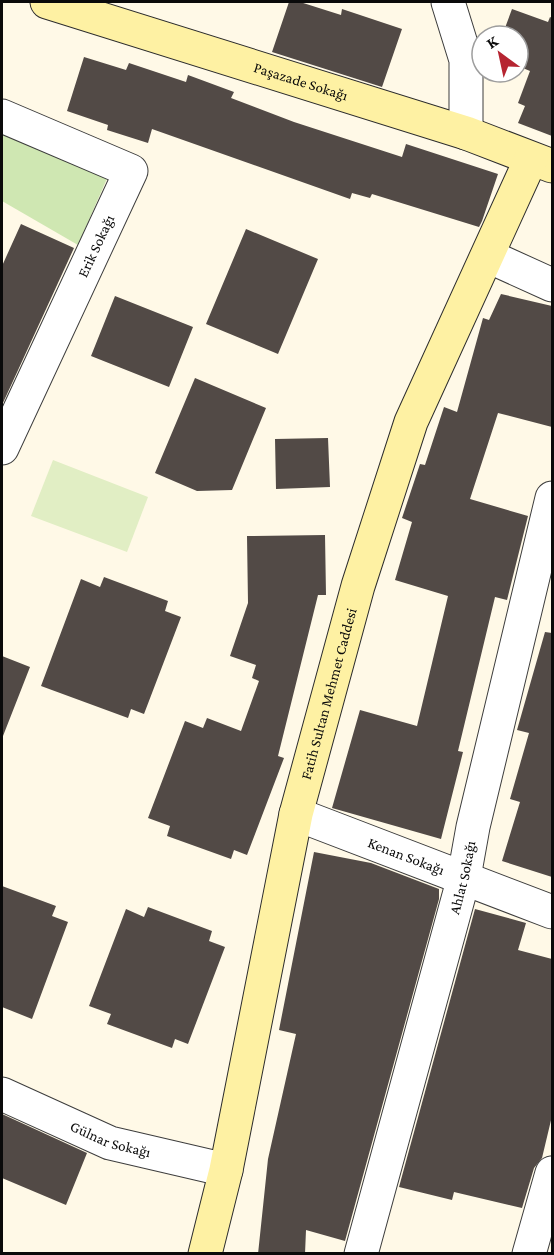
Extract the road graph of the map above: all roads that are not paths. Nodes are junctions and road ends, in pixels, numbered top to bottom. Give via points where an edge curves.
1 (47, 2) edge
2 (448, 2) edge
3 (2, 116) edge
4 (466, 133) junction
5 (542, 162) edge
6 (488, 256) junction
7 (552, 285) edge
8 (2, 448) edge
9 (552, 498) edge
10 (296, 814) junction
11 (464, 877) junction
12 (552, 912) edge
13 (2, 1094) edge
14 (225, 1170) junction
15 (552, 1173) edge
16 (539, 1244) edge
17 (205, 1254) edge
18 (361, 1254) edge

1 - 4 street, Paşazade Sokağı
2 - 4 street via 466,60
3 - 8 street, Erik Sokağı via 131,171
4 - 5 street, Paşazade Sokağı
5 - 6 street, Fatih Sultan Mehmet Caddesi
6 - 7 street
6 - 10 street, Fatih Sultan Mehmet Caddesi via 411,422 358,586
9 - 11 street, Ahlat Sokağı
10 - 11 street, Kenan Sokağı
10 - 14 street, Fatih Sultan Mehmet Caddesi
11 - 12 street, Kenan Sokağı
11 - 18 street, Ahlat Sokağı
13 - 14 street, Gülnar Sokağı via 110,1143
14 - 17 street, Fatih Sultan Mehmet Caddesi
15 - 16 street

